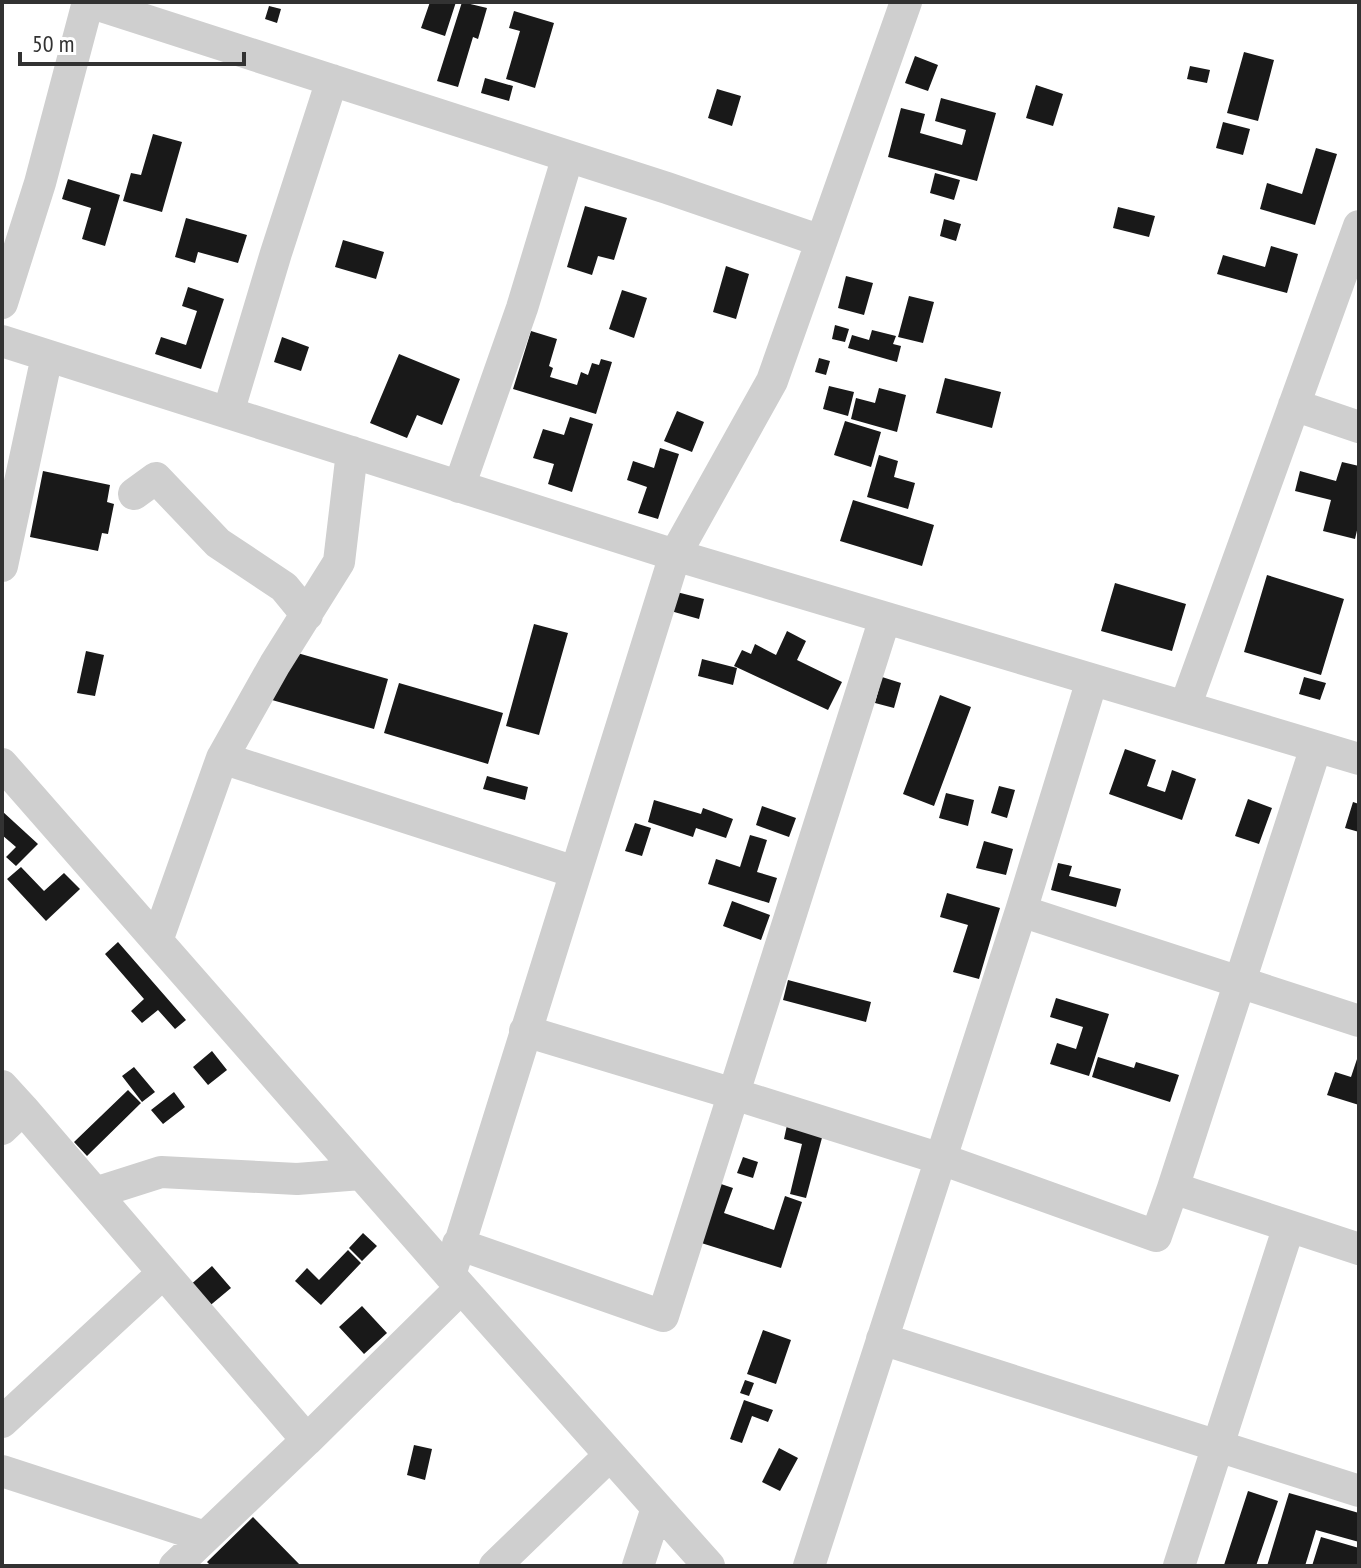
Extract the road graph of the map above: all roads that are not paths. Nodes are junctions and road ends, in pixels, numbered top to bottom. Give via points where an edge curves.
1 (88, 2) edge
2 (895, 5) edge
3 (332, 80) junction
4 (568, 156) junction
5 (1359, 226) edge
6 (821, 241) junction
7 (2, 303) edge
8 (2, 341) edge
9 (47, 356) junction
10 (1294, 405) junction
11 (228, 413) junction
12 (1359, 427) edge
13 (352, 452) junction
14 (459, 487) junction
15 (134, 494) dead end
16 (675, 555) junction
17 (2, 566) edge
18 (307, 615) junction
19 (885, 618) junction
20 (1092, 680) junction
21 (1185, 707) junction
22 (1316, 747) junction
23 (222, 758) junction
24 (1359, 759) edge
25 (2, 764) edge
26 (575, 872) junction
27 (1021, 911) junction
28 (157, 941) junction
29 (1239, 983) junction
30 (1359, 1021) edge
31 (525, 1031) junction
32 (734, 1094) junction
33 (9, 1108) edge
34 (941, 1159) junction
35 (361, 1174) junction
36 (1173, 1188) junction
37 (95, 1193) junction
38 (1289, 1226) junction
39 (458, 1244) junction
40 (1359, 1249) edge
41 (163, 1273) junction
42 (456, 1282) junction
43 (882, 1339) junction
44 (2, 1422) edge
45 (307, 1440) junction
46 (1218, 1446) junction
47 (610, 1455) junction
48 (2, 1471) edge
49 (1359, 1491) edge
50 (657, 1508) junction
51 (205, 1537) junction
52 (175, 1566) edge
53 (495, 1566) edge
54 (638, 1566) edge
55 (709, 1566) edge
56 (809, 1566) edge
57 (1179, 1566) edge

1 - 3 street
1 - 7 street
2 - 6 street
3 - 4 street
3 - 11 street
4 - 6 street
4 - 14 street
5 - 10 street
6 - 16 street via 772,381
8 - 9 street
9 - 11 street
9 - 17 street
10 - 12 street
10 - 21 street
11 - 13 street
13 - 14 street
13 - 18 street via 339,562
14 - 16 street
15 - 18 street via 156,478 218,543 284,587
16 - 19 street
16 - 26 street
18 - 23 street
19 - 20 street
19 - 32 street
20 - 21 street
20 - 27 street
21 - 22 street
22 - 24 street
22 - 29 street
23 - 26 street
23 - 28 street
25 - 28 street
26 - 31 street
27 - 29 street
27 - 34 street
28 - 35 street
29 - 30 street
29 - 36 street
31 - 32 street
31 - 39 street
32 - 34 street
32 - 39 street via 663,1316
33 - 37 street
34 - 36 street via 1156,1236
34 - 43 street
35 - 37 street via 297,1179 161,1172
35 - 42 street
36 - 38 street
37 - 41 street
38 - 40 street
38 - 46 street
39 - 42 street
41 - 44 street
41 - 45 street
42 - 45 street
42 - 47 street
43 - 46 street
43 - 56 street
45 - 51 street
46 - 49 street
46 - 57 street
47 - 50 street
47 - 53 street
48 - 51 street
50 - 54 street
50 - 55 street
51 - 52 street

